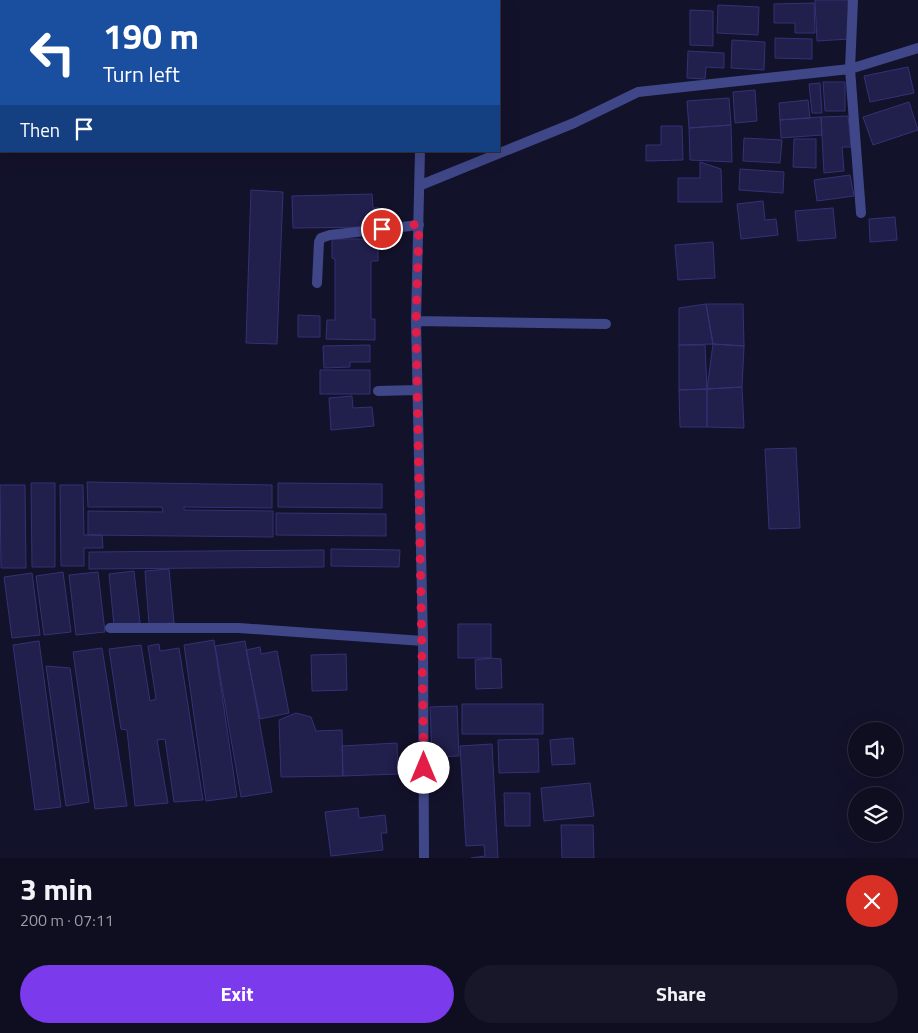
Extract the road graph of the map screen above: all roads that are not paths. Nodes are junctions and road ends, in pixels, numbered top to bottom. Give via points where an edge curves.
1 (853, 0) edge
2 (918, 48) edge
3 (850, 69) junction
4 (420, 152) edge
5 (420, 185) junction
6 (861, 213) dead end
7 (419, 224) junction
8 (318, 283) dead end
9 (416, 321) junction
10 (606, 324) dead end
11 (378, 390) dead end
12 (417, 390) junction
13 (110, 628) dead end
14 (423, 641) junction
15 (424, 858) edge

1 - 3 street
2 - 3 street
3 - 5 street via 638,92 574,123
3 - 6 street
4 - 5 street
5 - 7 street
7 - 8 street via 321,238
7 - 9 street
9 - 10 street
9 - 12 street
11 - 12 street
12 - 14 street
13 - 14 street via 239,628
14 - 15 street

